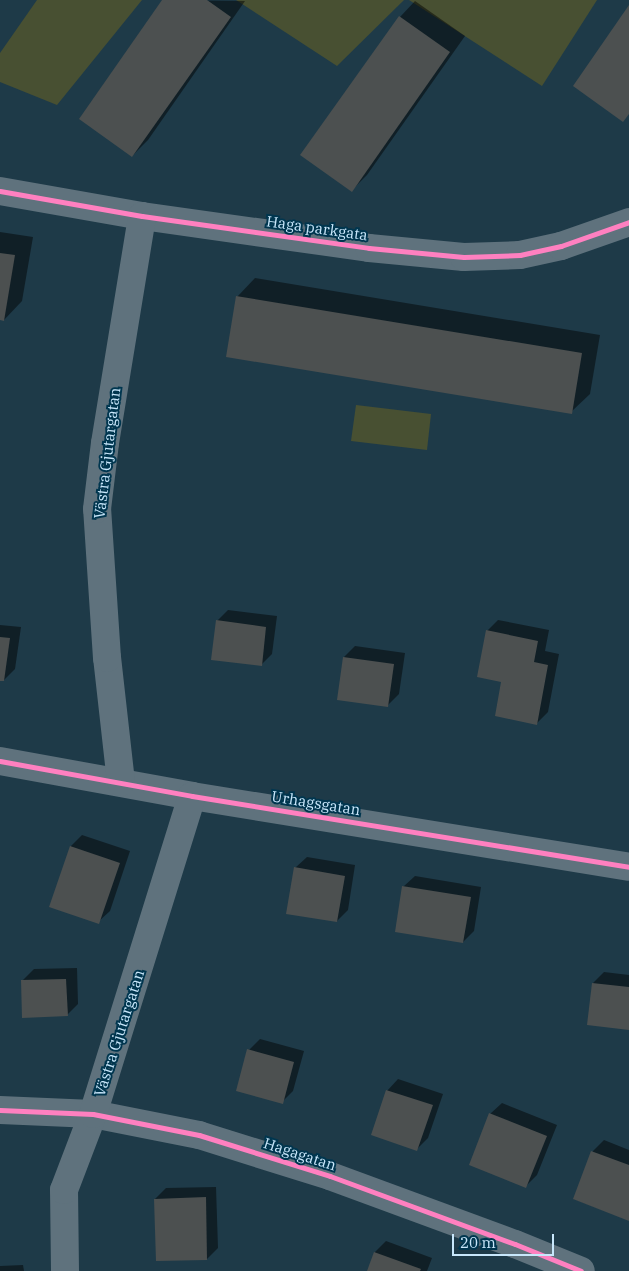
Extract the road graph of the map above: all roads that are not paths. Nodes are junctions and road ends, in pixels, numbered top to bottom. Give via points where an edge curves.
1 (0, 191) edge
2 (142, 216) junction
3 (629, 222) edge
4 (0, 762) edge
5 (121, 782) junction
6 (192, 796) junction
7 (629, 867) edge
8 (0, 1110) edge
9 (93, 1114) junction
10 (65, 1271) edge
11 (581, 1271) edge

1 - 2 street, Haga parkgata
2 - 3 street, Haga parkgata via 369,248 464,257 520,255 556,248
2 - 5 street, Västra Gjutargatan via 97,509 107,658
4 - 5 street, Urhagsgatan
5 - 6 street, Urhagsgatan
6 - 7 street, Urhagsgatan
6 - 9 street, Västra Gjutargatan
8 - 9 street, Hagagatan
9 - 10 street, Västra Gjutargatan via 64,1190
9 - 11 street, Hagagatan via 199,1135 330,1176

